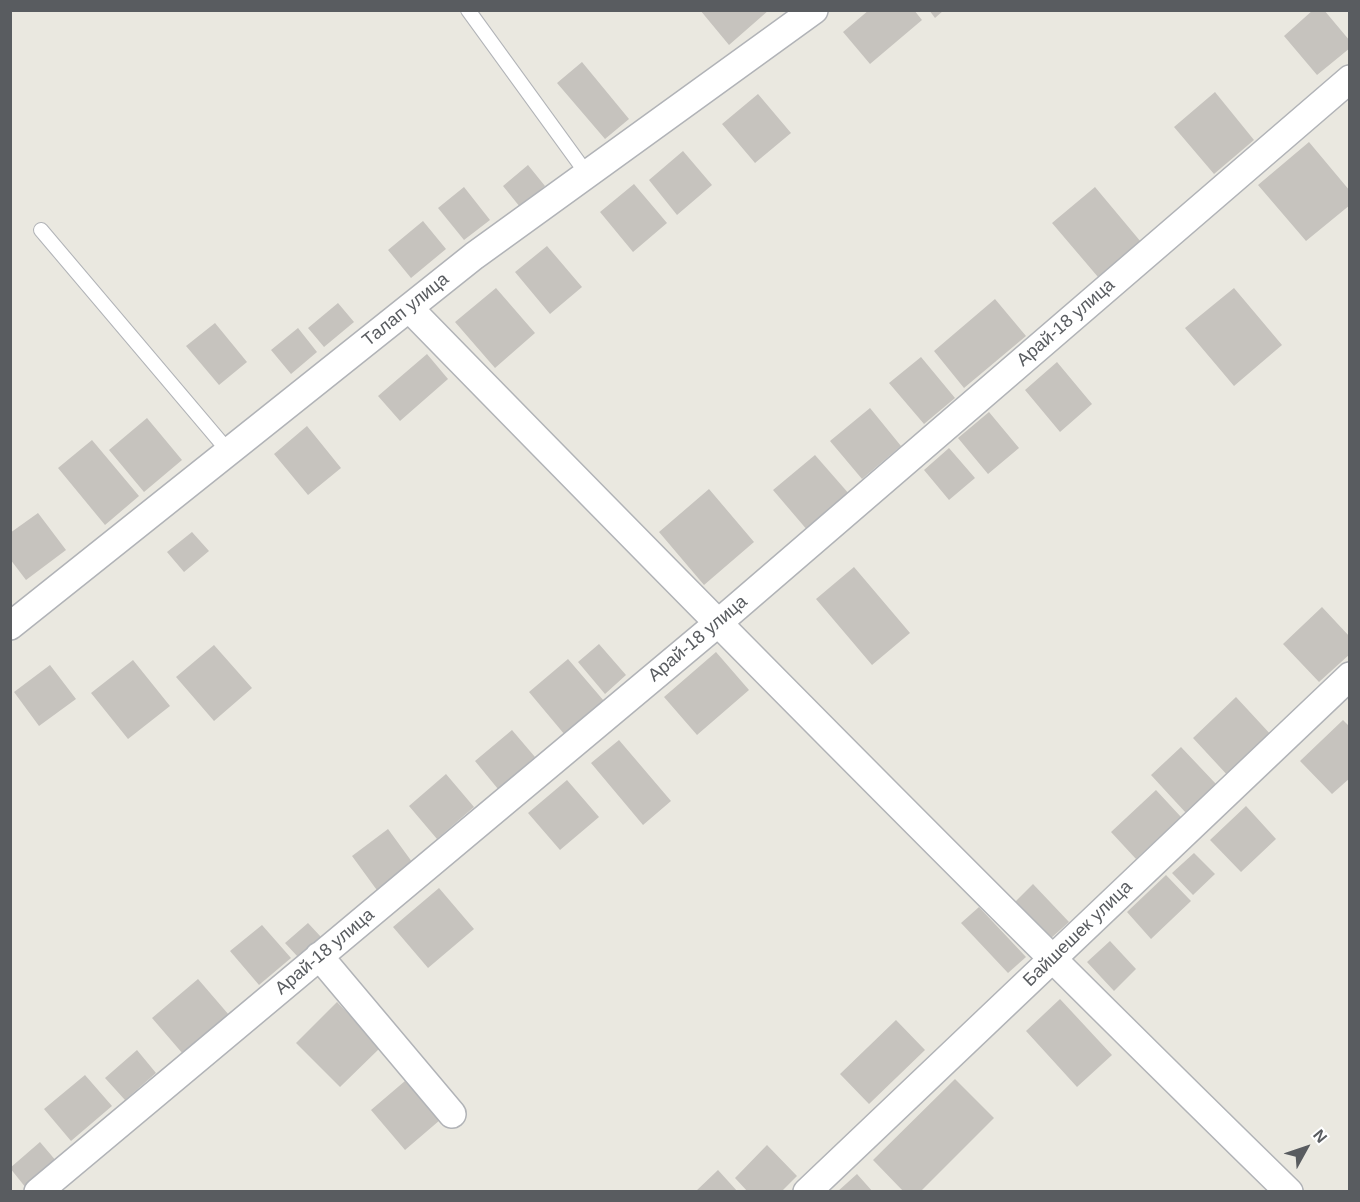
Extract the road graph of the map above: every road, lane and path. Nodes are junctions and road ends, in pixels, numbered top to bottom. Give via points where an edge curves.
1 (468, 10) edge
2 (814, 10) edge
3 (1350, 79) edge
4 (587, 174) junction
5 (40, 230) dead end
6 (409, 308) junction
7 (229, 452) junction
8 (717, 624) junction
9 (10, 626) edge
10 (1350, 676) edge
11 (319, 956) junction
12 (1051, 959) junction
13 (452, 1114) dead end
14 (38, 1191) edge
15 (807, 1191) edge
16 (1289, 1191) edge

1 - 4 lane
2 - 4 street, Талап улица
3 - 8 street, Арай-18 улица
4 - 6 street, Талап улица
5 - 7 lane
6 - 7 street, Талап улица
6 - 8 street
7 - 9 street, Талап улица
8 - 11 street, Арай-18 улица
8 - 12 street
10 - 12 street, Байшешек улица
11 - 13 street
11 - 14 street, Арай-18 улица
12 - 15 street, Байшешек улица
12 - 16 street

